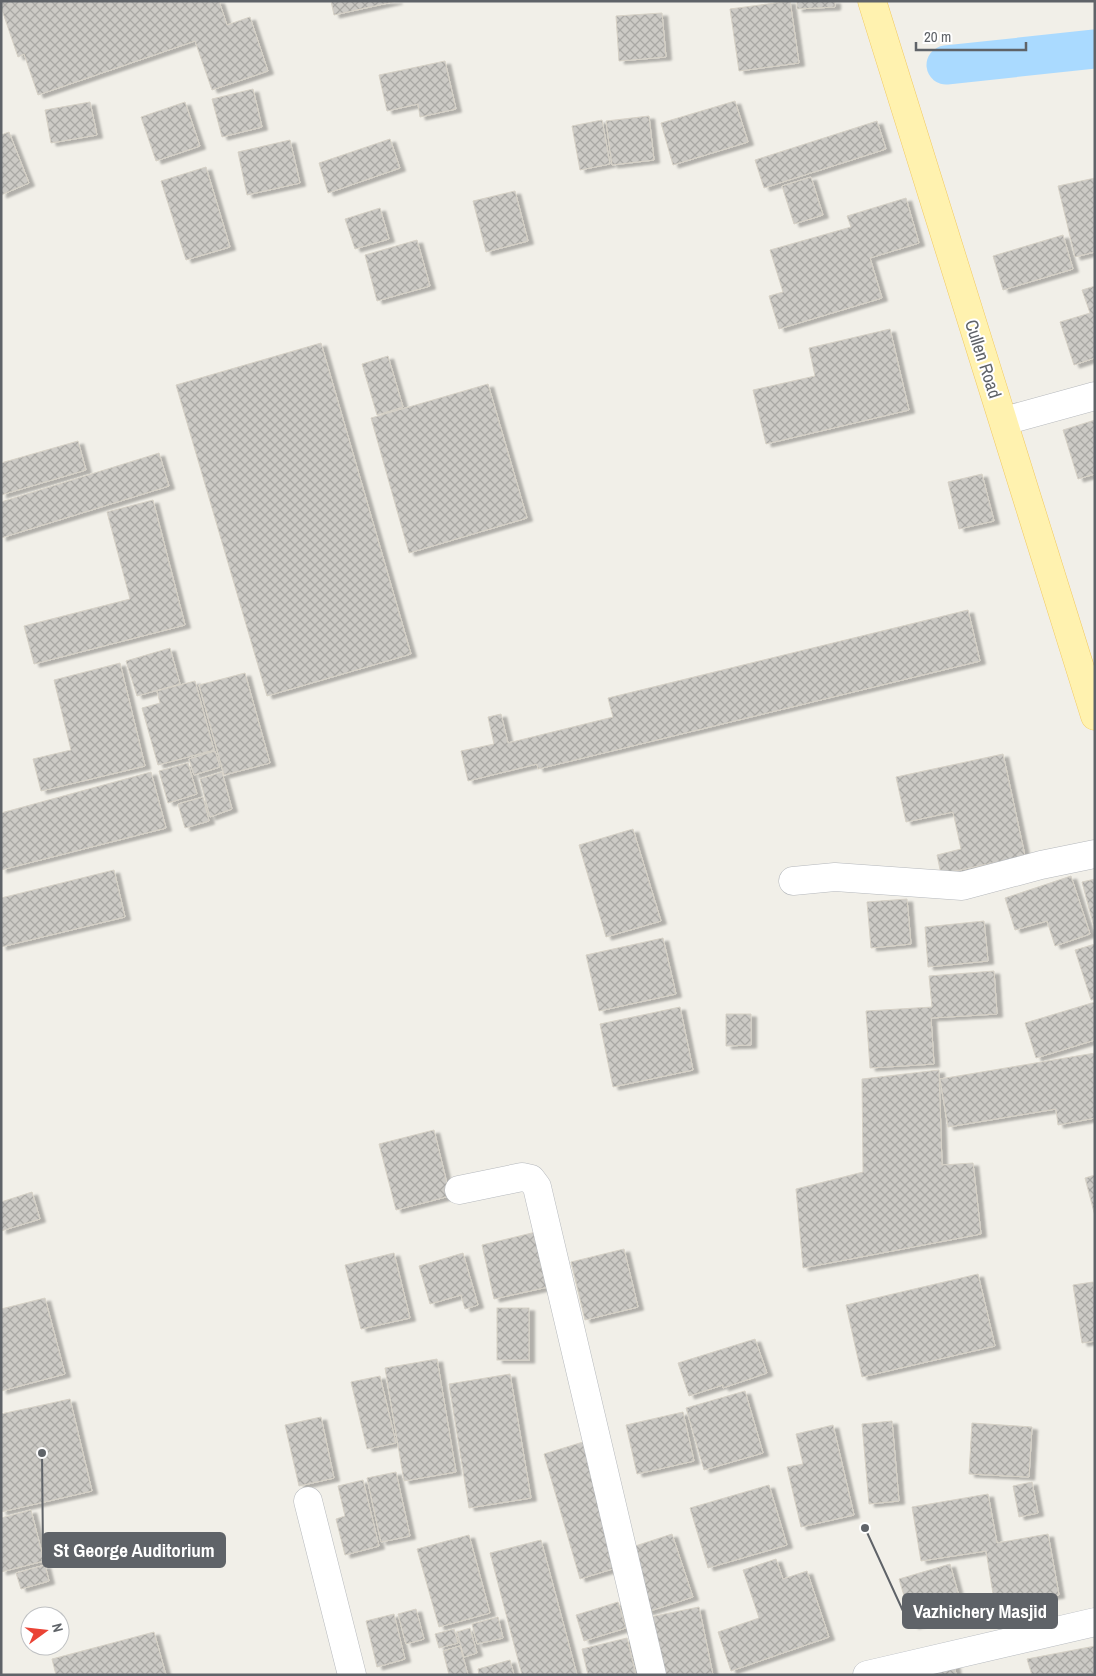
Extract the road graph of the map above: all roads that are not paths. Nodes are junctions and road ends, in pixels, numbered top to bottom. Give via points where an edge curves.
1 (872, 1) edge
2 (1095, 396) edge
3 (1004, 421) junction
4 (1095, 716) edge
5 (1095, 854) edge
6 (793, 881) dead end
7 (458, 1190) dead end
8 (308, 1501) dead end
9 (1095, 1622) edge
10 (873, 1674) edge
11 (352, 1675) edge
12 (652, 1675) edge

1 - 3 main road, Cullen Road
2 - 3 street
3 - 4 main road, Cullen Road
5 - 6 street via 962,886 834,877
7 - 12 street via 522,1177 531,1179 537,1187
8 - 11 street
9 - 10 street

